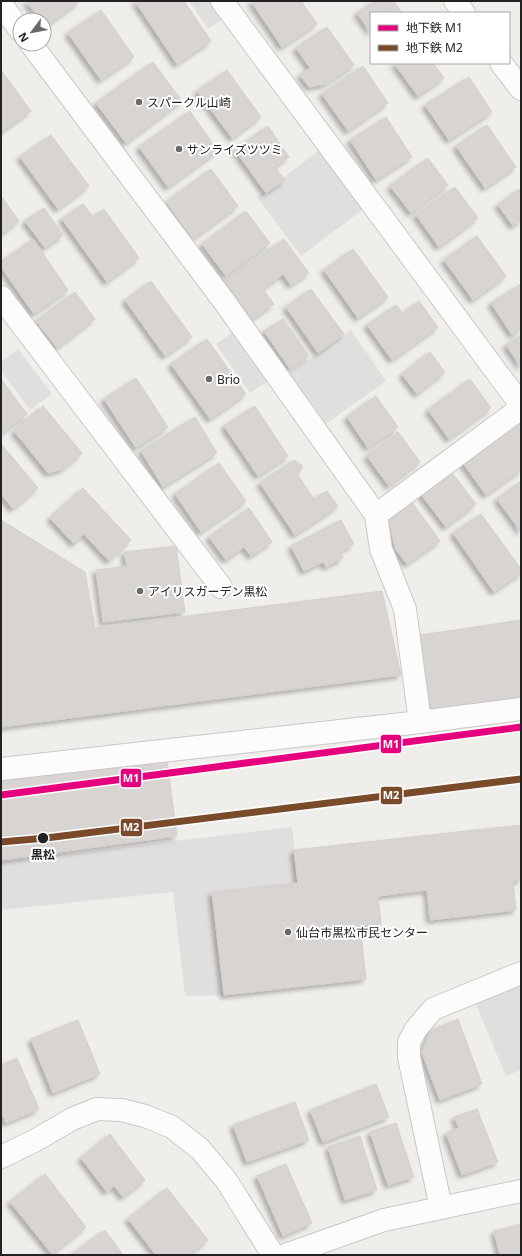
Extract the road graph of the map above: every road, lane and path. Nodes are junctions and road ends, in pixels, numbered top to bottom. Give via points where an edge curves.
1 (222, 1) edge
2 (456, 1) edge
3 (1, 4) edge
4 (463, 12) edge
5 (12, 19) edge
6 (37, 52) edge
7 (503, 64) edge
8 (521, 89) edge
9 (1, 297) edge
10 (521, 406) edge
11 (376, 515) junction
12 (221, 587) dead end
13 (521, 709) edge
14 (420, 722) junction
15 (1, 769) edge
16 (521, 973) edge
17 (1, 1157) edge
18 (521, 1191) edge
19 (441, 1208) junction
20 (273, 1255) edge
21 (285, 1255) edge

1 - 10 street
2 - 4 street
3 - 5 street
6 - 11 street via 226,304
7 - 8 street
9 - 12 street
10 - 11 street
11 - 14 street via 381,549 404,609
13 - 14 street
14 - 15 street
16 - 19 street via 433,1009 409,1042 409,1057
17 - 20 street via 72,1119 97,1109 121,1110 145,1116 172,1127 200,1149 226,1180
18 - 19 street
19 - 21 street via 384,1220

